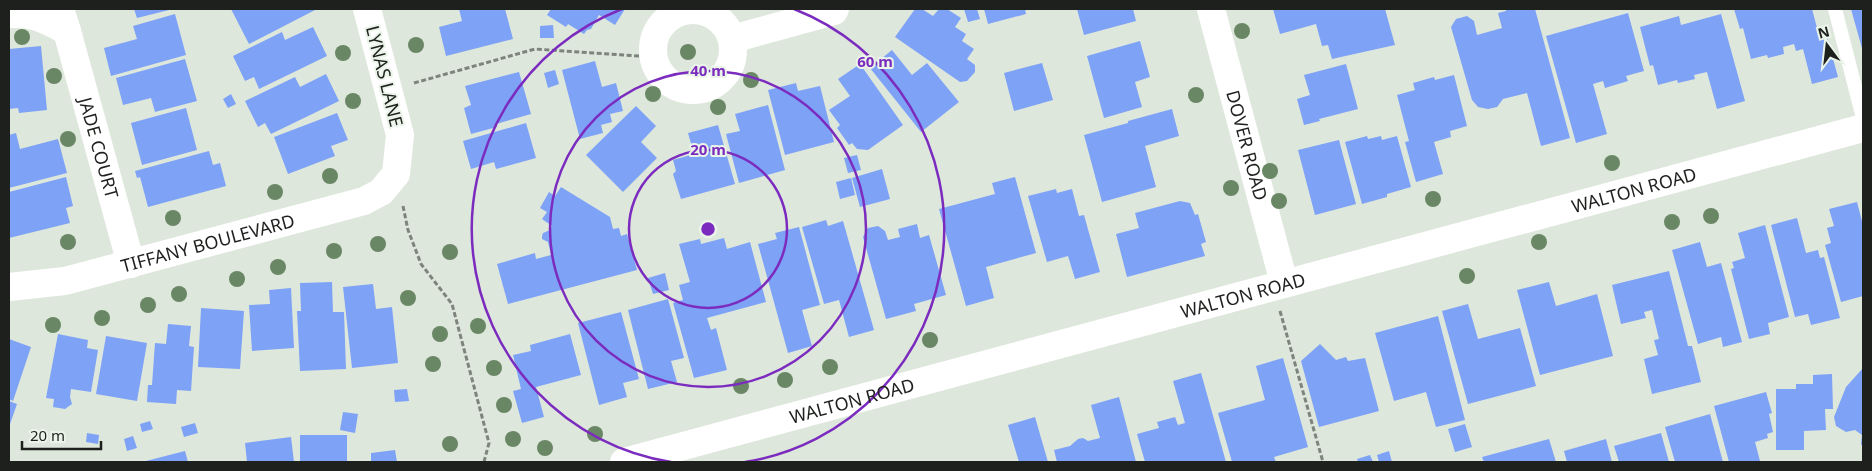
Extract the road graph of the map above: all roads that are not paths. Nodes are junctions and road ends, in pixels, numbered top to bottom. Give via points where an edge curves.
1 (367, 9) edge
2 (835, 9) edge
3 (1210, 9) edge
4 (1835, 9) edge
5 (9, 14) edge
6 (63, 20) edge
7 (732, 39) junction
8 (1863, 118) edge
9 (1863, 128) edge
10 (396, 174) joint
11 (131, 264) junction
12 (9, 287) edge
13 (1281, 292) junction
14 (624, 462) edge

1 - 10 street, LYNAS LANE via 400,135
2 - 7 street
3 - 13 street, DOVER ROAD
4 - 8 lane
5 - 6 street, JADE COURT via 24,13
6 - 11 street, JADE COURT
7 - 7 street via 734,53 730,65 723,76 701,89 675,86 657,68 653,45 656,34 662,24 683,10 696,9 719,18
9 - 13 street, WALTON ROAD via 1470,235
10 - 11 street, TIFFANY BOULEVARD via 381,192 364,201
11 - 12 street, TIFFANY BOULEVARD via 64,281
13 - 14 street, WALTON ROAD

